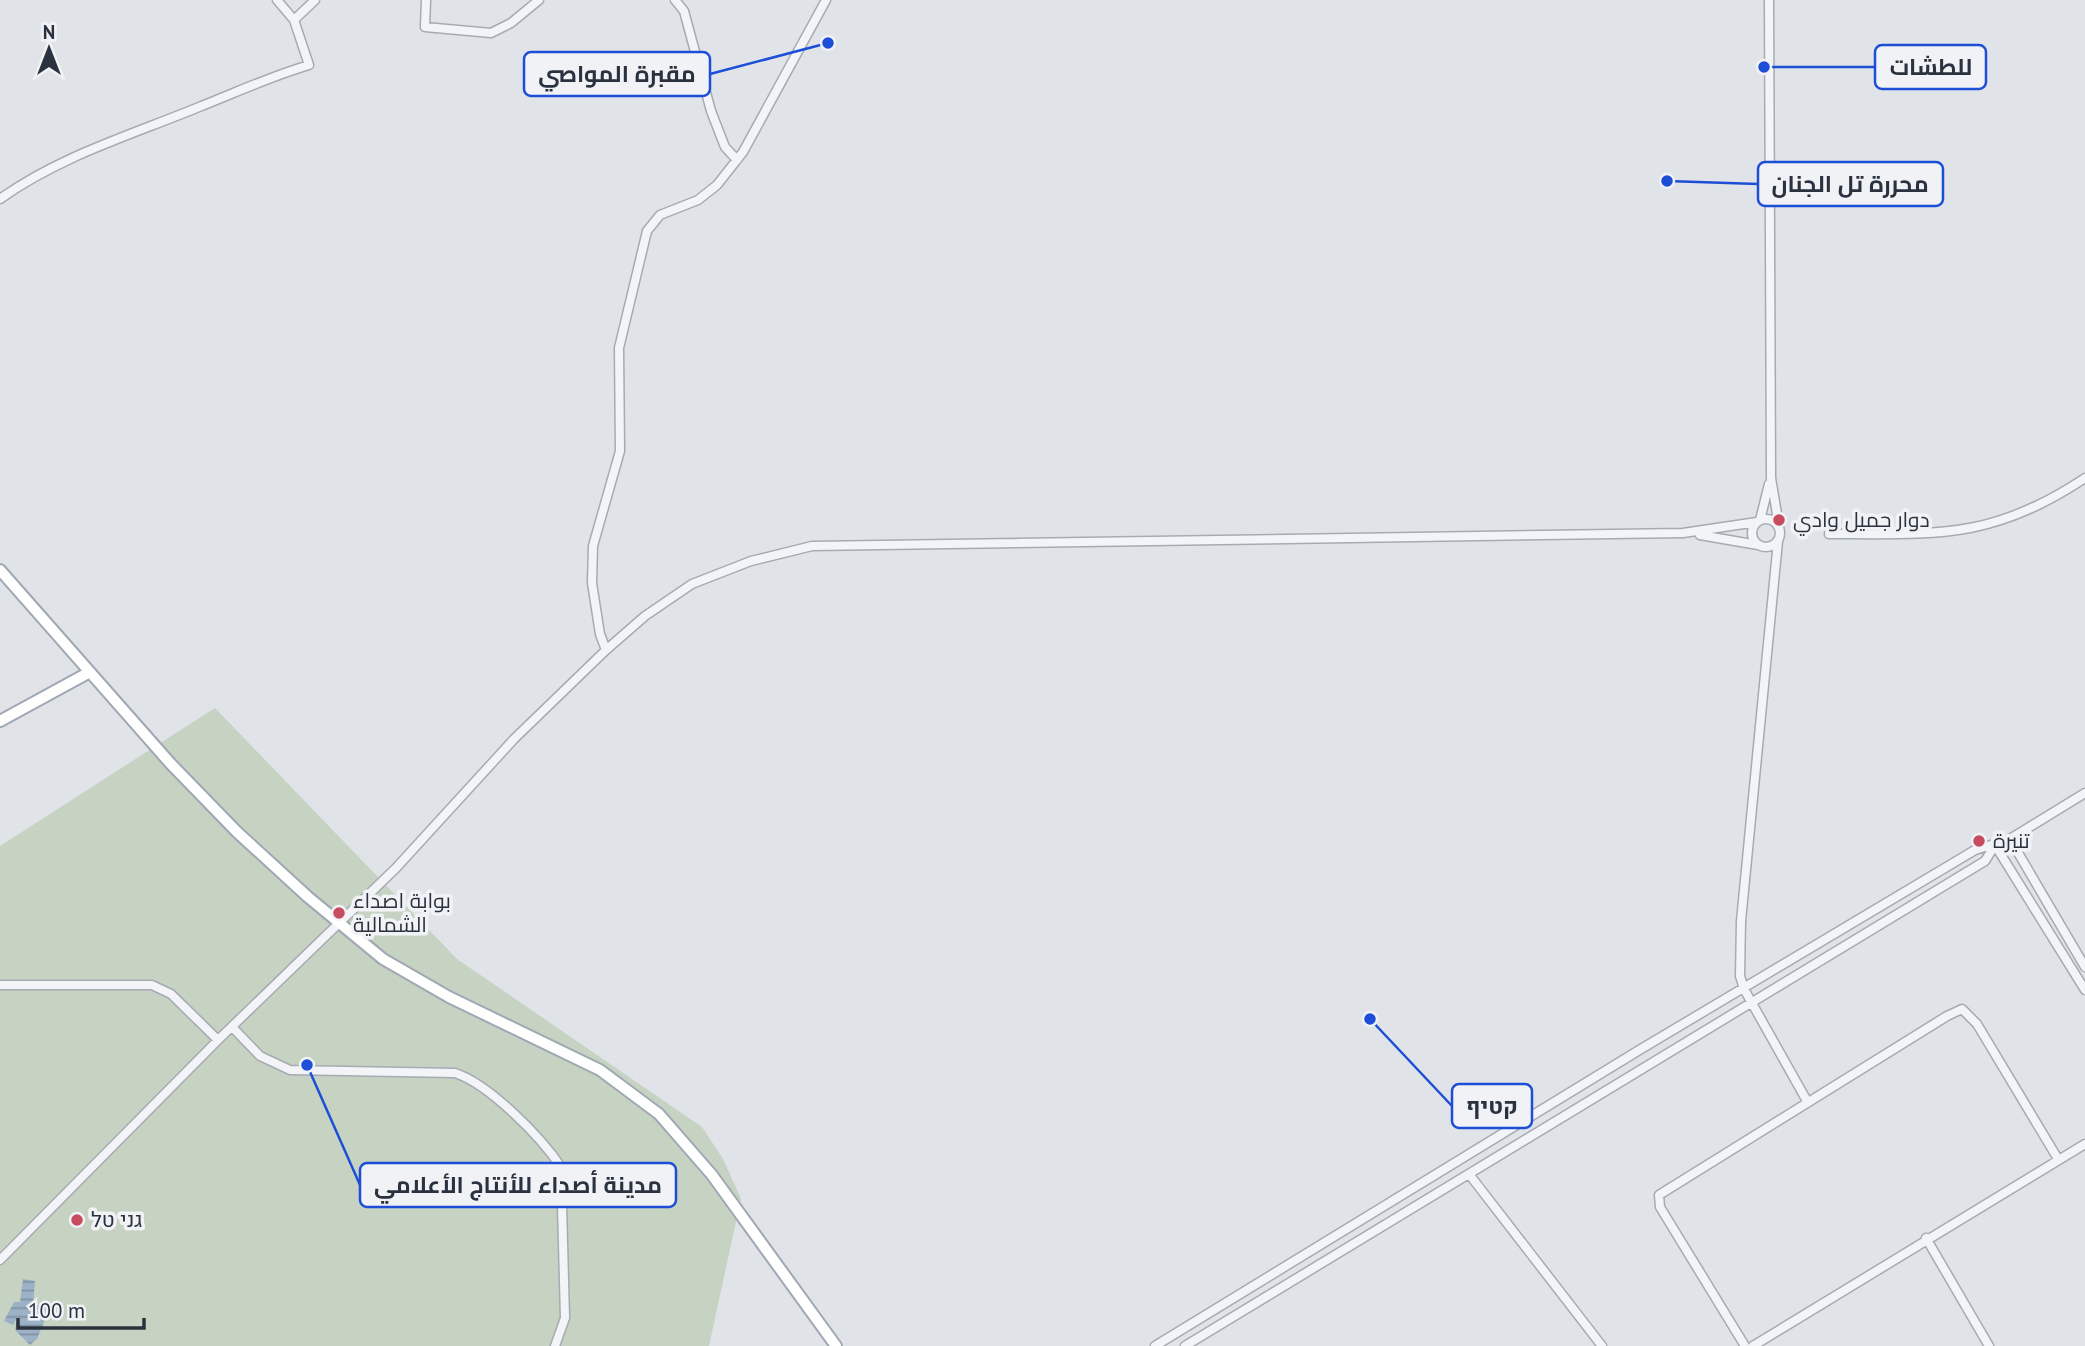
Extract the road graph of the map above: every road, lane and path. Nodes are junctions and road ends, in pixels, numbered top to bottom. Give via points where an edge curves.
1 (277, 0) edge
2 (315, 0) edge
3 (426, 0) edge
4 (539, 0) edge
5 (675, 0) edge
6 (826, 0) edge
7 (1769, 0) edge
8 (294, 20) junction
9 (737, 160) junction
10 (0, 199) edge
11 (1771, 478) junction
12 (2085, 478) edge
13 (1759, 521) junction
14 (1779, 526) junction
15 (1683, 533) junction
16 (1829, 534) dead end
17 (1778, 541) junction
18 (1762, 546) junction
19 (1777, 558) junction
20 (0, 570) edge
21 (606, 650) junction
22 (88, 673) junction
23 (0, 722) edge
24 (2085, 793) edge
25 (2010, 839) junction
26 (1996, 845) junction
27 (338, 922) junction
28 (2085, 967) edge
29 (0, 985) edge
30 (1744, 989) junction
31 (2085, 990) edge
32 (1752, 1002) junction
33 (232, 1027) junction
34 (218, 1040) junction
35 (1807, 1101) junction
36 (2085, 1143) edge
37 (2058, 1159) junction
38 (1469, 1174) junction
39 (1926, 1238) junction
40 (0, 1260) edge
41 (555, 1346) edge
42 (836, 1346) edge
43 (1155, 1346) edge
44 (1185, 1346) edge
45 (1602, 1346) edge
46 (1745, 1346) edge
47 (1753, 1346) edge
48 (1989, 1346) edge

1 - 8 street
2 - 8 street
3 - 4 street via 425,27 483,34 500,31
5 - 9 street via 684,10 721,137
6 - 9 street
7 - 11 street
8 - 10 street via 309,65 253,82 91,150 33,177
9 - 21 street via 698,201 660,215 653,223 632,283 619,348 620,451 593,546 592,583
11 - 13 street
11 - 14 street
12 - 16 street via 2049,502 1986,526 1946,533
13 - 14 street via 1771,519
13 - 15 street
13 - 18 street via 1752,533
14 - 17 street
15 - 18 street
15 - 21 street via 812,546 751,561 692,584
17 - 18 street
17 - 19 street
18 - 19 street
19 - 30 street via 1741,921
20 - 22 main road
21 - 27 street
22 - 23 main road
22 - 27 main road via 237,832
24 - 25 street
25 - 26 street
25 - 28 street
26 - 30 street via 1975,849
26 - 31 street
26 - 32 street via 1985,861
27 - 33 street
27 - 42 main road via 383,959 600,1070 644,1100 712,1175
29 - 34 street via 152,985 171,994
30 - 32 street
30 - 43 street
32 - 35 street
32 - 38 street
33 - 34 street
33 - 41 street via 260,1056 290,1070 455,1073 499,1099 561,1167 565,1318
34 - 40 street
35 - 37 street via 1962,1009 1977,1024
35 - 46 street via 1660,1195 1660,1207
36 - 37 street
37 - 39 street
38 - 44 street
38 - 45 street
39 - 47 street
39 - 48 street

